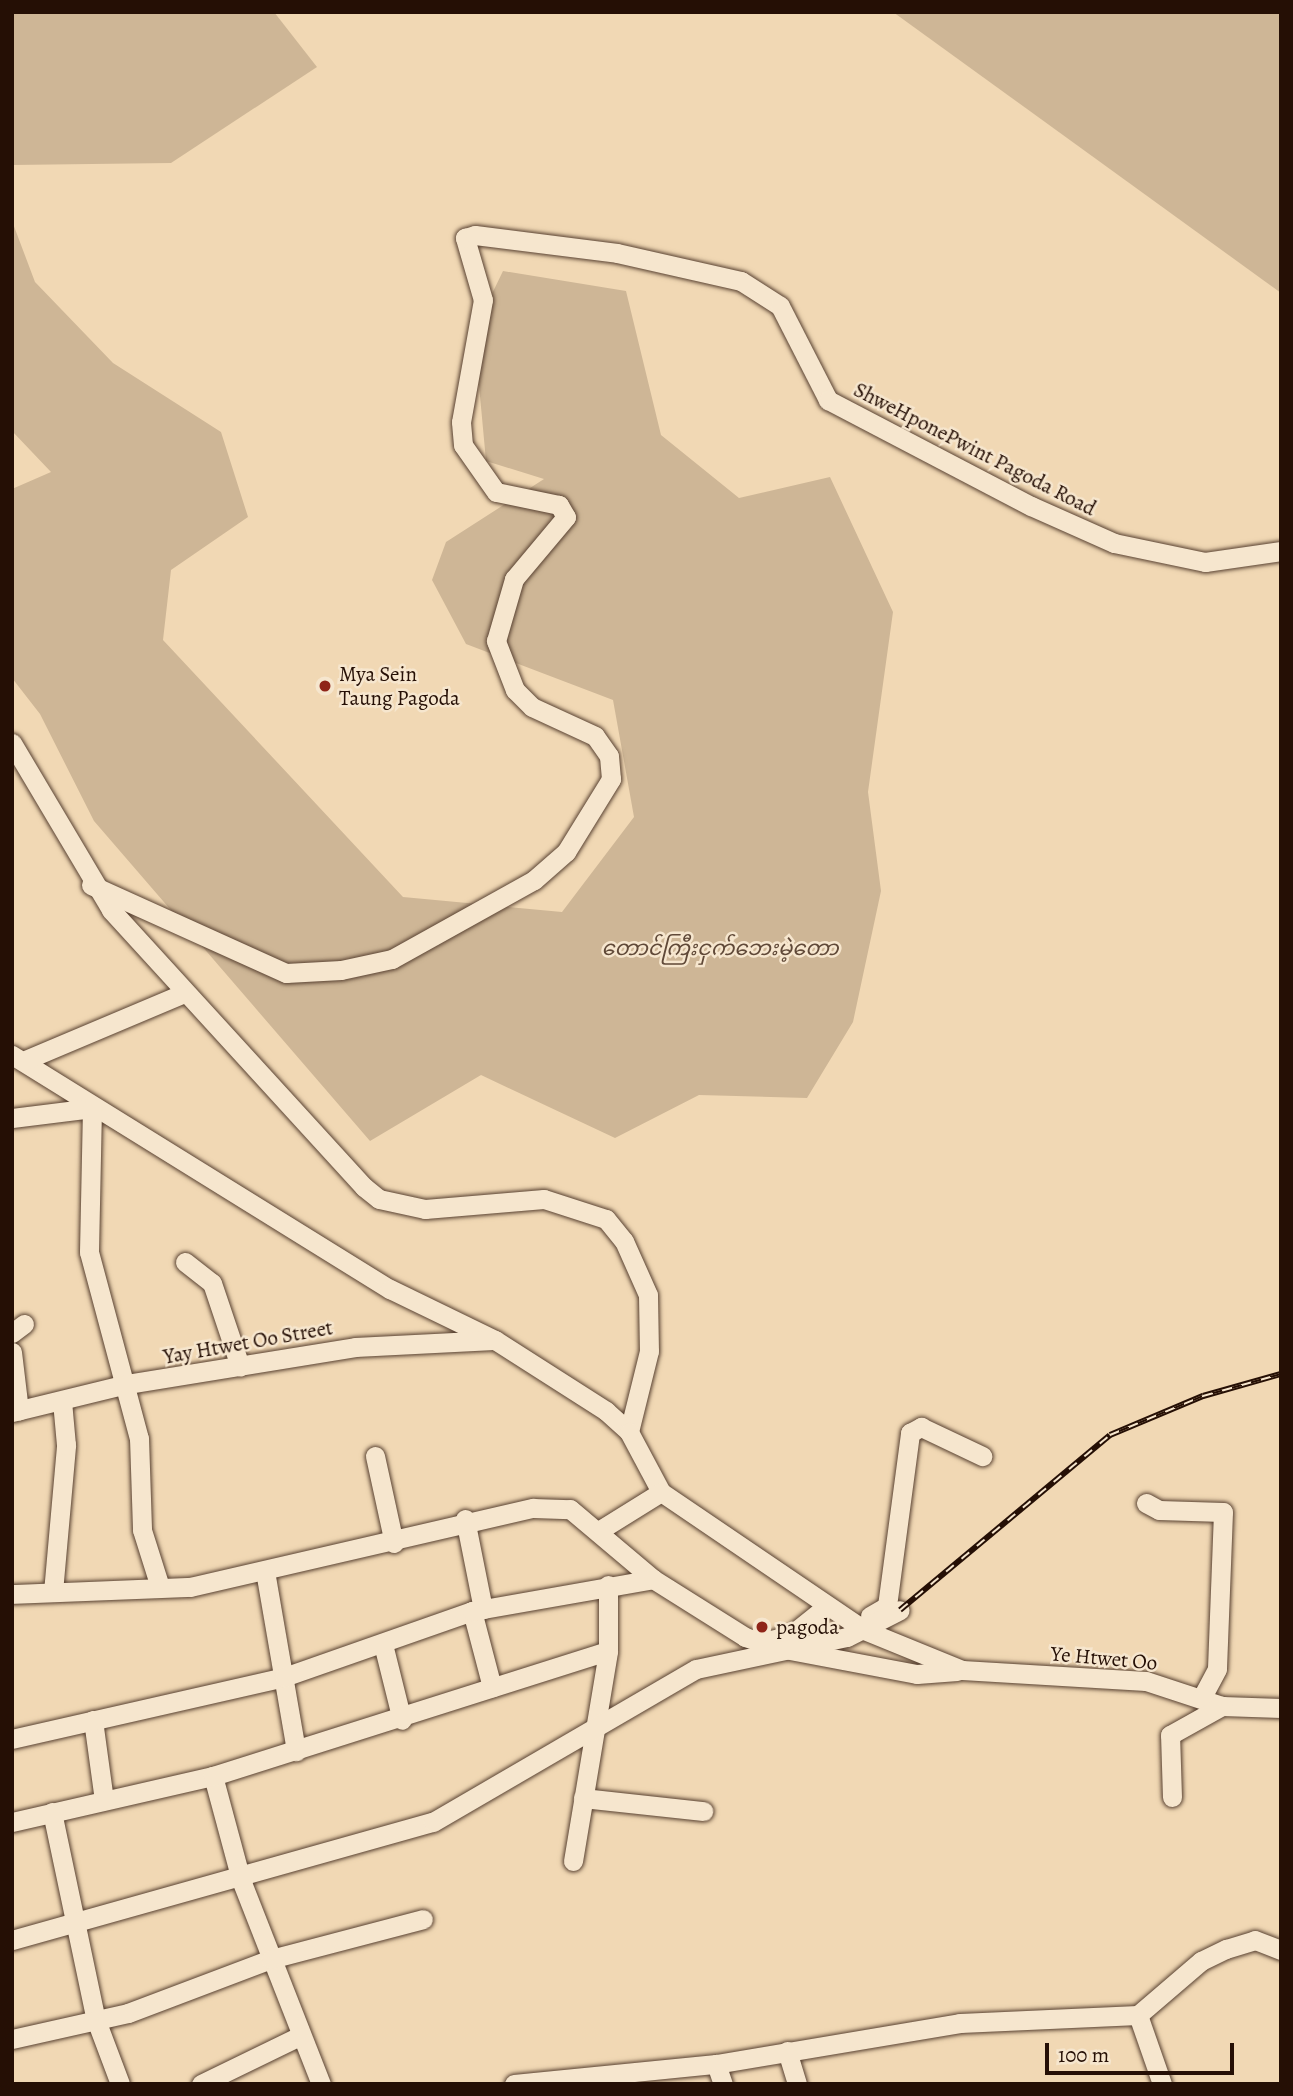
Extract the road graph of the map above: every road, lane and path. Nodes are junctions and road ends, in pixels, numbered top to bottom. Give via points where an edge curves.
1 (1281, 551) edge
2 (12, 743) edge
3 (91, 885) junction
4 (184, 993) junction
5 (18, 1058) edge
6 (92, 1108) junction
7 (12, 1118) edge
8 (185, 1262) dead end
9 (495, 1340) junction
10 (12, 1352) edge
11 (240, 1366) junction
12 (127, 1384) junction
13 (62, 1401) junction
14 (15, 1411) edge
15 (629, 1432) junction
16 (982, 1455) dead end
17 (375, 1456) dead end
18 (661, 1492) junction
19 (1146, 1503) dead end
20 (465, 1519) junction
21 (600, 1530) junction
22 (394, 1543) junction
23 (265, 1571) junction
24 (653, 1579) junction
25 (608, 1586) junction
26 (160, 1587) junction
27 (53, 1592) junction
28 (12, 1594) edge
29 (827, 1606) junction
30 (478, 1610) junction
31 (901, 1610) dead end
32 (858, 1626) junction
33 (383, 1644) junction
34 (773, 1645) junction
35 (608, 1651) junction
36 (962, 1670) junction
37 (284, 1676) junction
38 (492, 1686) junction
39 (1202, 1697) junction
40 (1222, 1706) junction
41 (1281, 1708) edge
42 (93, 1720) junction
43 (402, 1720) junction
44 (593, 1726) junction
45 (12, 1739) edge
46 (296, 1751) junction
47 (213, 1776) junction
48 (1172, 1797) dead end
49 (583, 1798) junction
50 (104, 1800) junction
51 (52, 1811) junction
52 (703, 1811) dead end
53 (12, 1822) edge
54 (573, 1861) dead end
55 (240, 1875) junction
56 (423, 1919) dead end
57 (76, 1922) junction
58 (12, 1940) edge
59 (1281, 1950) edge
60 (271, 1959) junction
61 (1138, 2015) junction
62 (96, 2020) junction
63 (298, 2037) junction
64 (12, 2039) edge
65 (787, 2051) junction
66 (716, 2064) junction
67 (591, 2078) edge
68 (120, 2084) edge
69 (201, 2084) edge
70 (321, 2084) edge
71 (514, 2084) edge
72 (723, 2084) edge
73 (797, 2084) edge
74 (1162, 2084) edge

1 - 3 street, ShweHponePwint Pagoda Road via 1205,562 1114,543 1031,506 828,400 780,306 741,281 617,253 475,235 464,238 483,300 461,422 463,445 480,479 496,492 559,505 566,517 514,579 496,641 515,690 532,707 595,736 608,756 611,779 566,852 534,880 393,959 341,970 286,973
2 - 3 street
3 - 4 street
4 - 5 street
4 - 15 street via 379,1199 440,1210 544,1199 606,1219 624,1241 648,1295 649,1351
5 - 6 street
6 - 7 street
6 - 9 street via 390,1289
6 - 12 street via 89,1252
8 - 11 street via 212,1283
9 - 11 street, Yay Htwet Oo Street via 355,1347
9 - 15 street
10 - 14 street
11 - 12 street, Yay Htwet Oo Street
12 - 13 street, Yay Htwet Oo Street
12 - 26 street via 139,1438 142,1530
13 - 14 street, Yay Htwet Oo Street
13 - 27 street via 66,1445
15 - 18 street
16 - 32 street via 922,1427 910,1433 887,1606
17 - 22 street
18 - 21 street
18 - 29 street
19 - 39 street via 1159,1510 1223,1512 1217,1669
20 - 21 street via 570,1509
20 - 22 street
20 - 30 street
21 - 24 street
22 - 23 street
23 - 26 street via 190,1587
23 - 37 street
24 - 25 street
24 - 34 street via 745,1637
25 - 30 street
25 - 35 street
26 - 27 street
27 - 28 street
29 - 32 street
29 - 34 street
30 - 33 street
30 - 38 street
31 - 32 street
32 - 34 street
32 - 36 street
33 - 37 street
33 - 43 street
34 - 36 street via 917,1674
34 - 44 street via 696,1669
35 - 38 street
35 - 44 street
36 - 39 street, Ye Htwet Oo via 1146,1681
37 - 42 street
37 - 46 street
38 - 43 street
39 - 40 street, Ye Htwet Oo
40 - 41 street, Ye Htwet Oo
40 - 48 street via 1170,1735
42 - 45 street
42 - 50 street
43 - 46 street
44 - 49 street
44 - 55 street via 433,1822
46 - 47 street
47 - 50 street
47 - 55 street
49 - 52 street
49 - 54 street
50 - 51 street
51 - 53 street
51 - 57 street
55 - 57 street
55 - 60 street
56 - 60 street
57 - 58 street
57 - 62 street
59 - 61 street via 1255,1940 1226,1949 1200,1961
60 - 62 street via 177,1998
60 - 63 street
61 - 65 street via 947,2024
61 - 74 street
62 - 64 street
62 - 68 street
63 - 69 street
63 - 70 street
65 - 66 street
65 - 73 street
66 - 67 street
66 - 72 street
67 - 71 street

